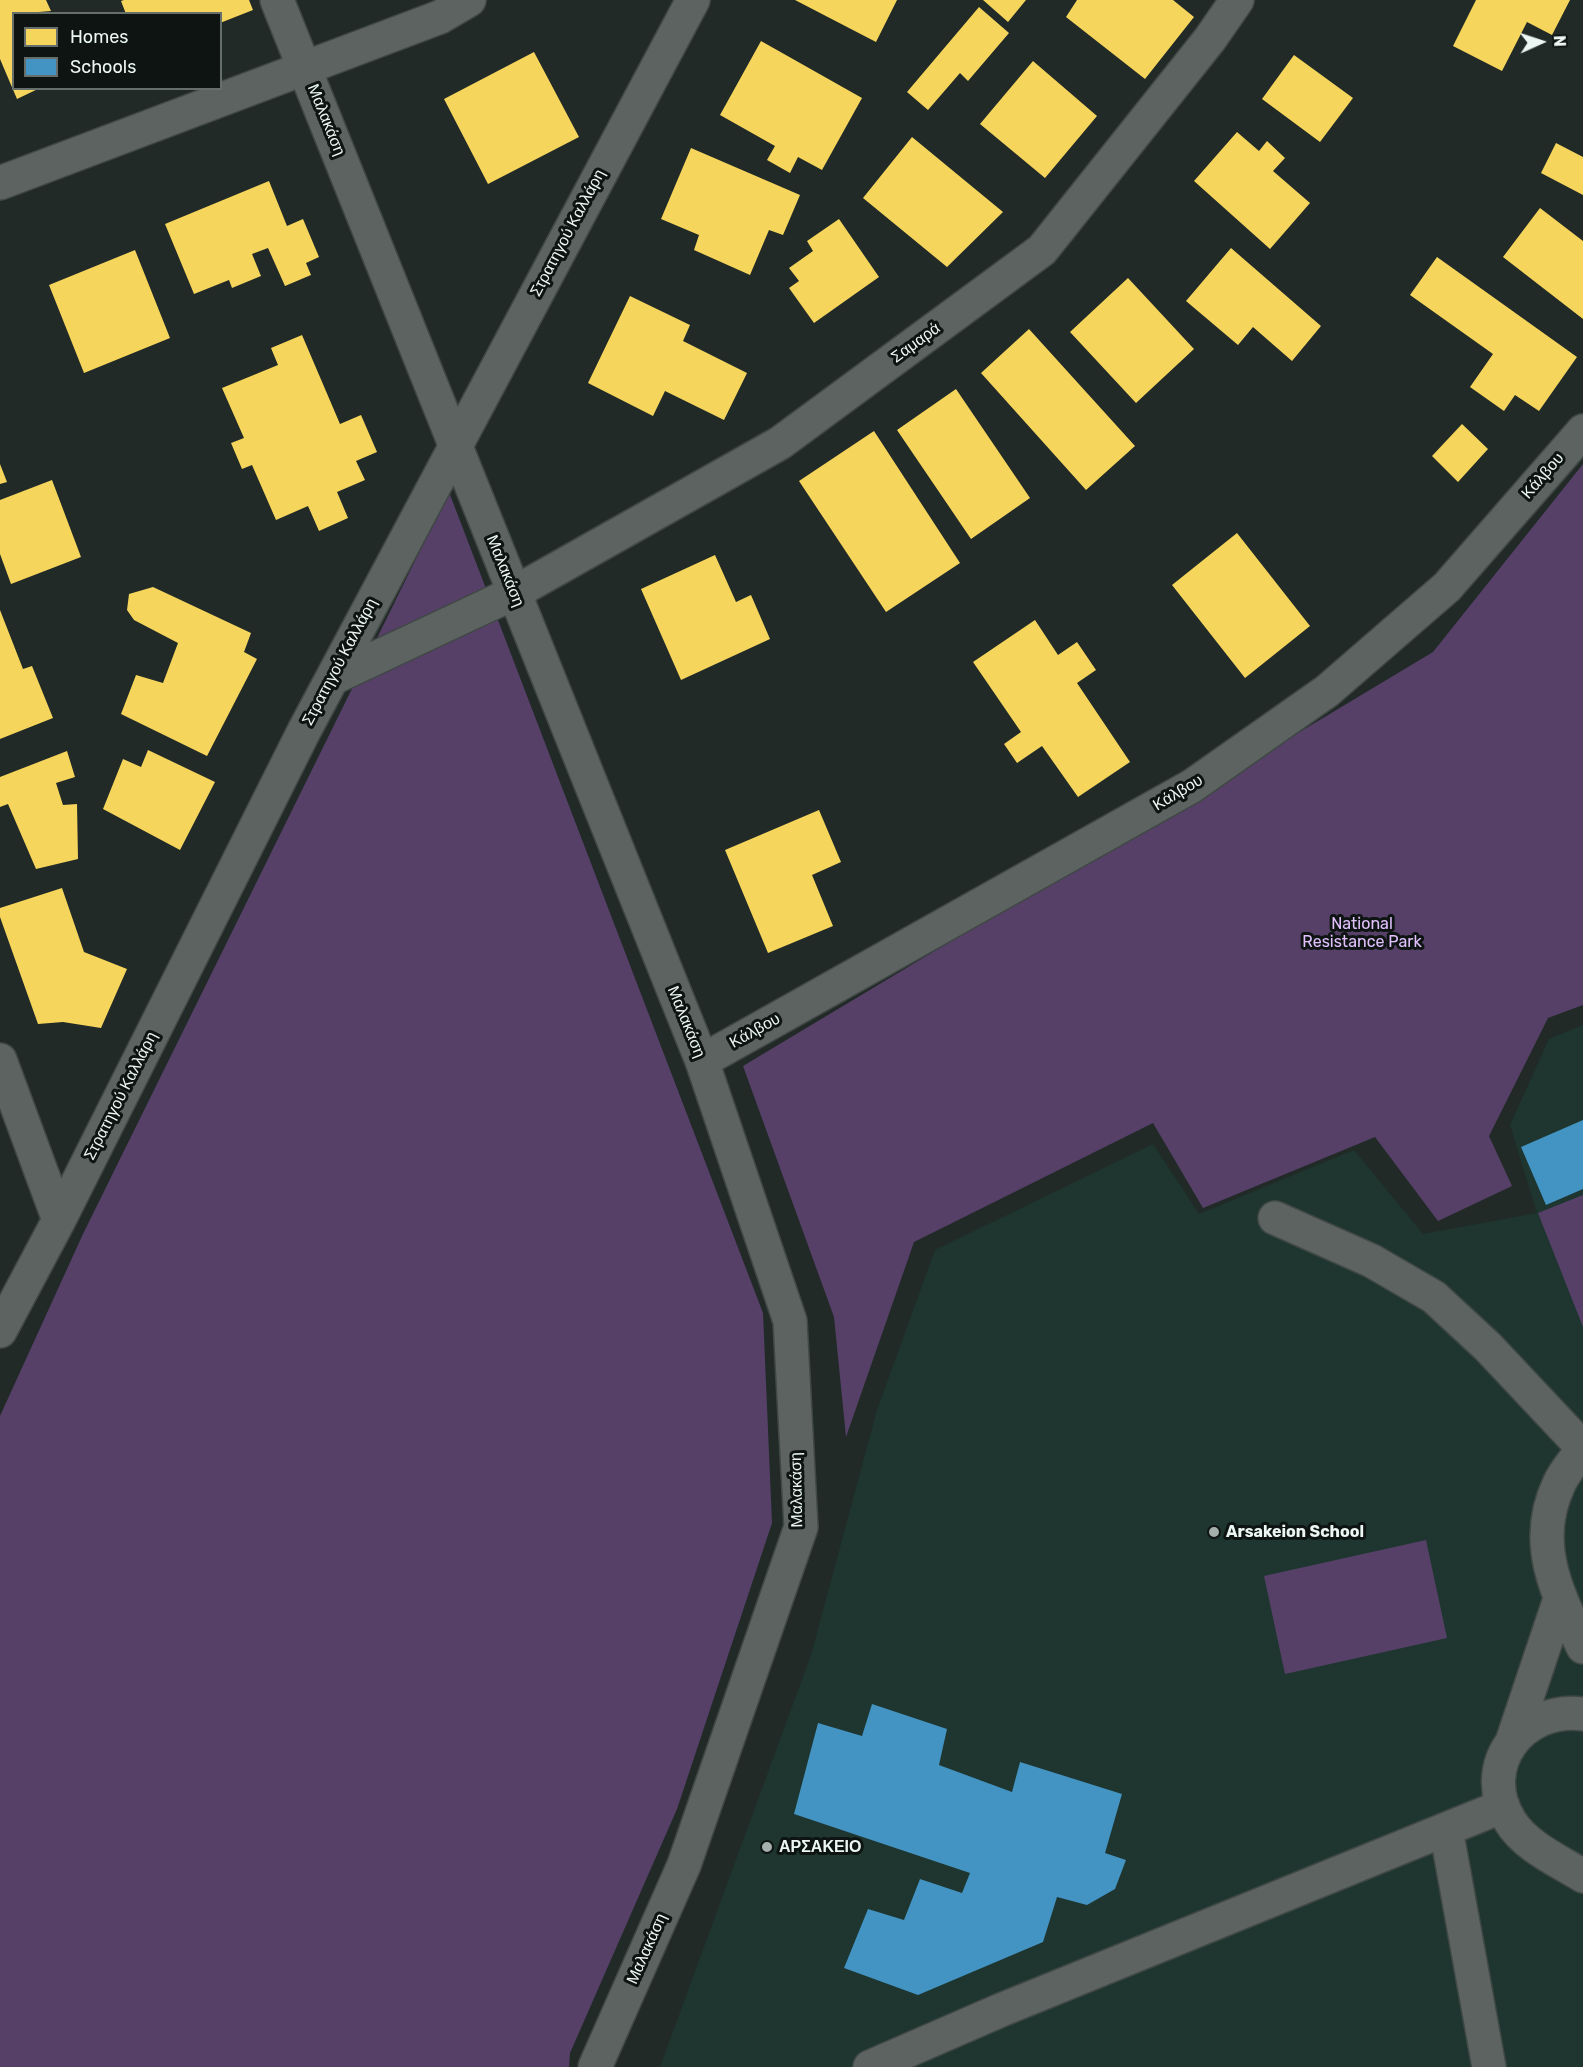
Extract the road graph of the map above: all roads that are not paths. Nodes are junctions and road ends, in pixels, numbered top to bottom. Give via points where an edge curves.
1 (277, 0) edge
2 (469, 0) edge
3 (693, 0) edge
4 (1237, 0) edge
5 (305, 68) junction
6 (0, 183) edge
7 (1583, 431) edge
8 (456, 442) junction
9 (514, 593) junction
10 (333, 678) junction
11 (0, 1060) edge
12 (702, 1061) junction
13 (1275, 1218) dead end
14 (59, 1220) junction
15 (0, 1331) edge
16 (1583, 1449) edge
17 (1560, 1599) junction
18 (1583, 1647) edge
19 (1583, 1714) edge
20 (1513, 1739) junction
21 (1503, 1806) junction
22 (1446, 1829) junction
23 (1537, 1846) junction
24 (1583, 1851) edge
25 (1583, 1876) edge
26 (595, 2067) edge
27 (870, 2067) edge
28 (1490, 2067) edge

1 - 5 street, Μαλακάση
2 - 5 street via 440,17
3 - 8 street, Στρατηγού Καλλάρη
4 - 9 street, Σαμαρά via 1042,250 780,443
5 - 6 street
5 - 8 street, Μαλακάση
7 - 12 street, Κάλβου via 1446,587 1327,691 1192,786
8 - 9 street, Μαλακάση
8 - 10 street, Στρατηγού Καλλάρη
9 - 10 street, Σαμαρά
9 - 12 street, Μαλακάση
10 - 14 street, Στρατηγού Καλλάρη
11 - 14 street
12 - 26 street, Μαλακάση via 790,1322 801,1527 684,1865
13 - 16 street via 1372,1261 1434,1297 1488,1347
14 - 15 street, Στρατηγού Καλλάρη
16 - 17 street via 1559,1483 1547,1523 1548,1564
17 - 18 street
17 - 20 street
19 - 20 street via 1564,1712 1536,1720
20 - 21 street via 1500,1771
21 - 22 street
21 - 23 street via 1522,1836
22 - 27 street via 1000,2010
22 - 28 street
23 - 24 street via 1576,1854
23 - 25 street

